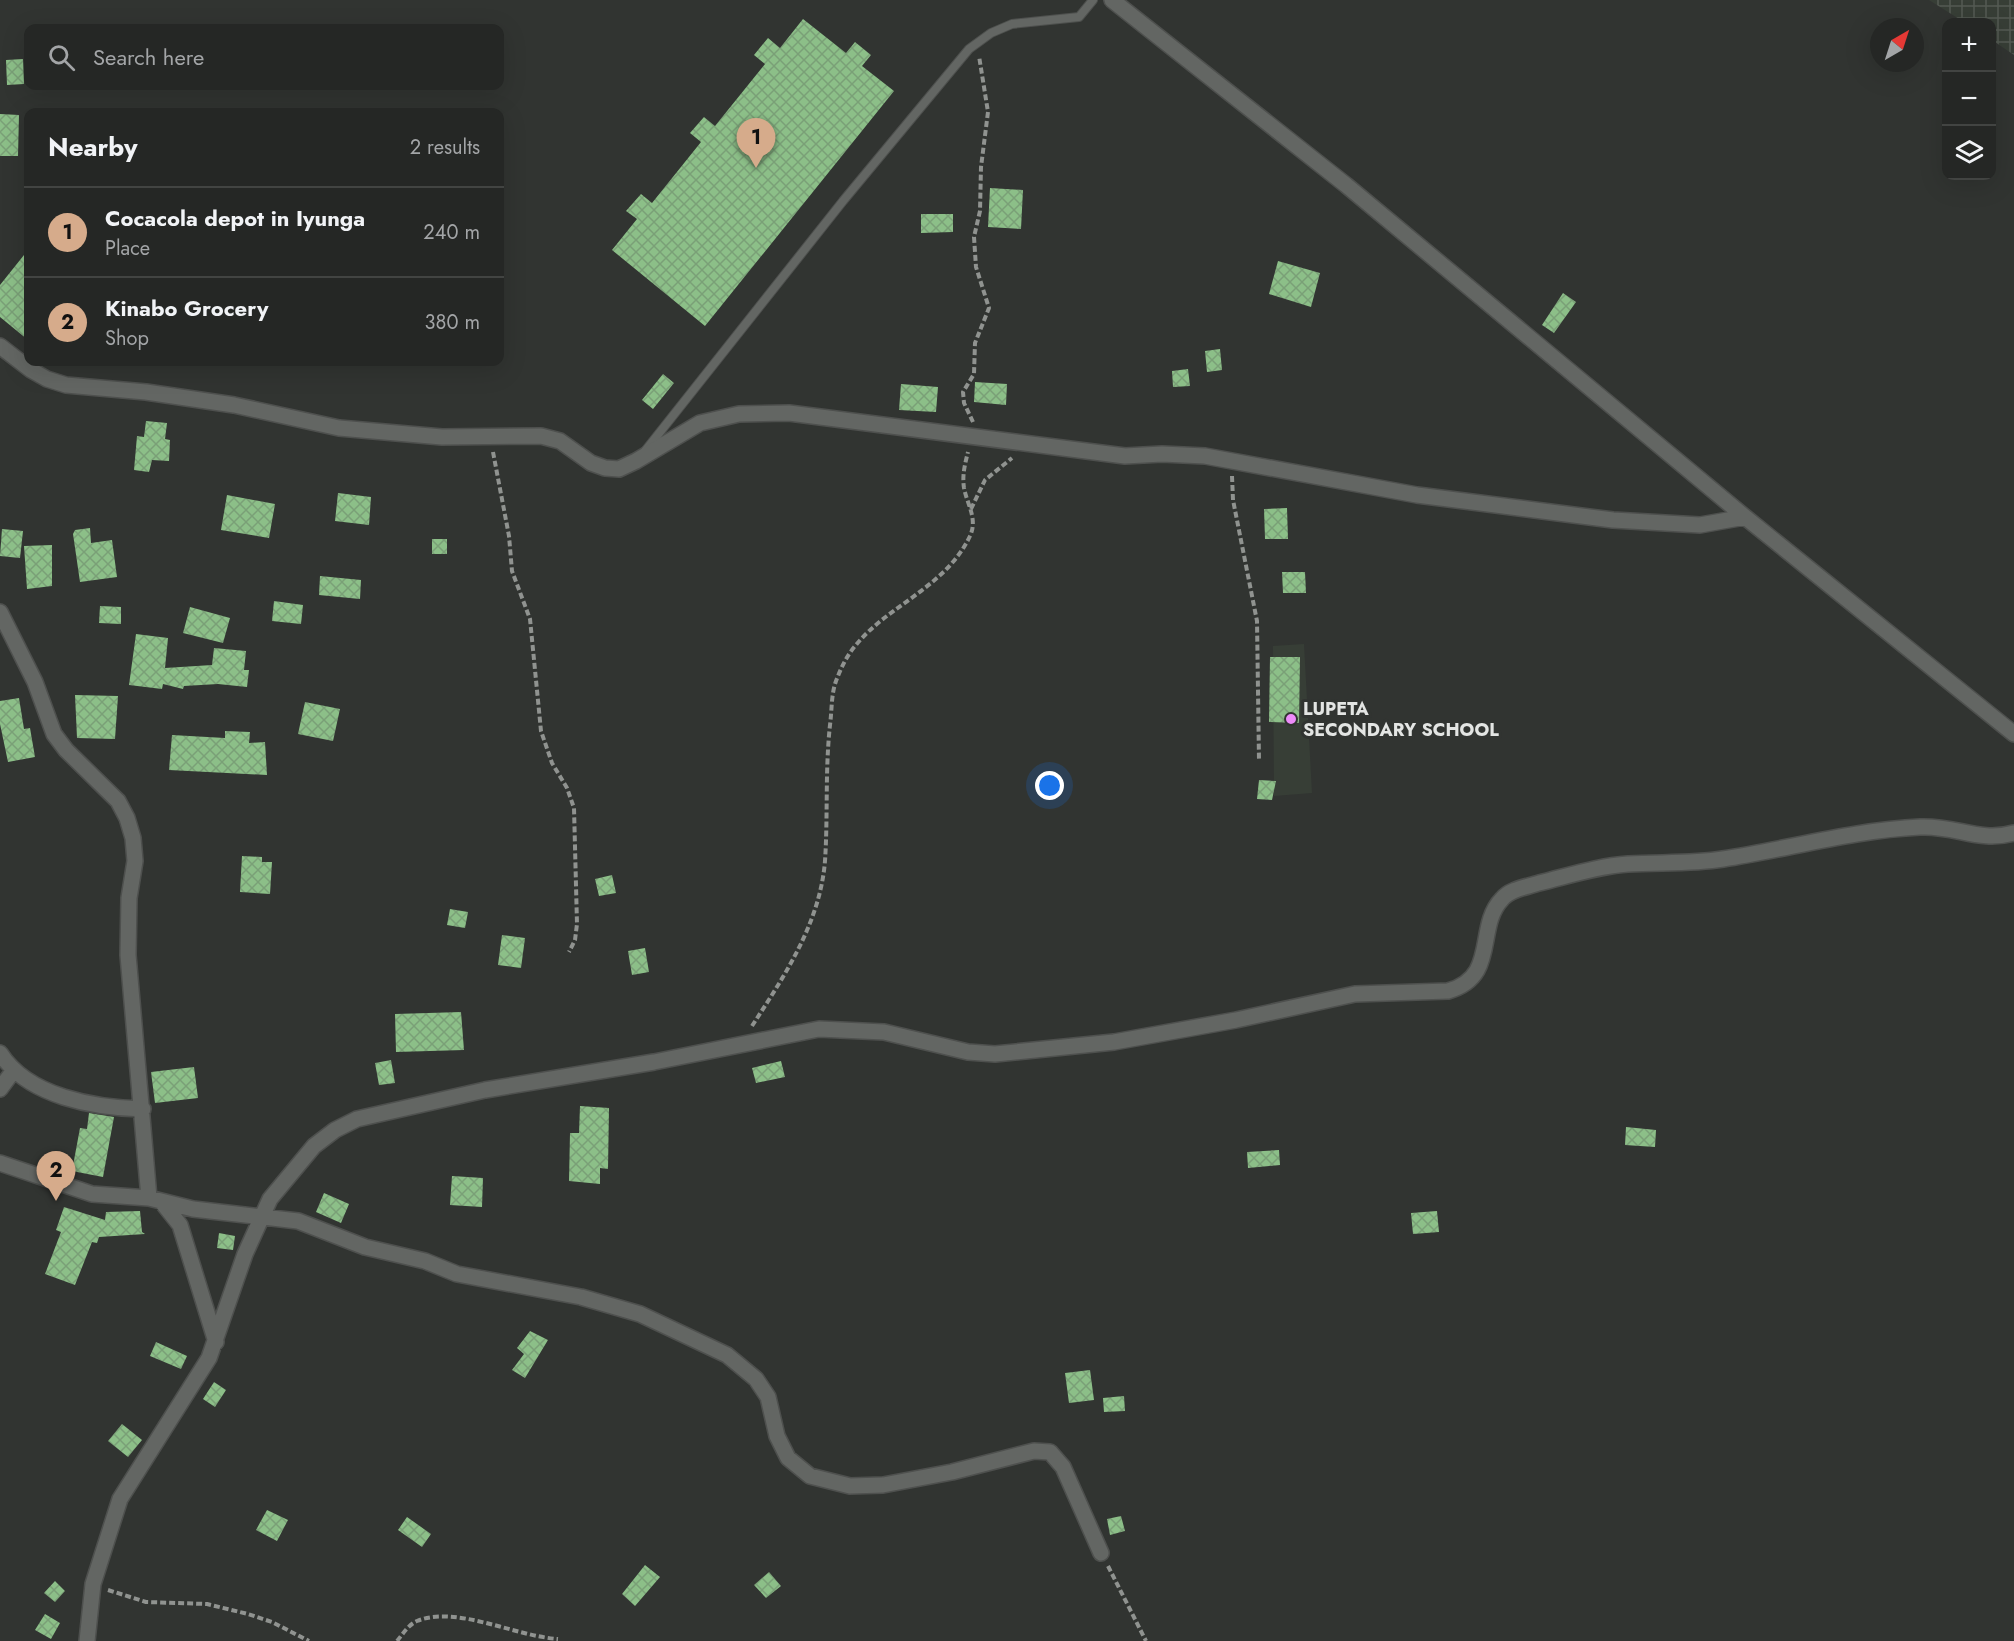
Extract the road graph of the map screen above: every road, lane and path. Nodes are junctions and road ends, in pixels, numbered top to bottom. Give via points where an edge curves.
1 (1093, 0) edge
2 (1112, 0) edge
3 (977, 43) junction
4 (0, 346) edge
5 (24, 365) edge
6 (26, 366) edge
7 (974, 435) junction
8 (490, 437) junction
9 (1034, 443) junction
10 (636, 461) junction
11 (1234, 461) junction
12 (971, 510) junction
13 (1745, 517) junction
14 (0, 612) edge
15 (2014, 734) edge
16 (1259, 760) dead end
17 (2014, 833) edge
18 (569, 952) dead end
19 (741, 1043) junction
20 (0, 1053) edge
21 (14, 1070) junction
22 (0, 1089) edge
23 (143, 1109) junction
24 (0, 1163) edge
25 (154, 1199) junction
26 (260, 1217) junction
27 (216, 1342) junction
28 (1101, 1552) joint
29 (93, 1584) junction
30 (558, 1639) dead end
31 (87, 1641) edge
32 (309, 1641) edge
33 (397, 1641) edge
34 (1146, 1641) edge

1 - 3 lane via 1079,17 1012,24
2 - 13 street via 1346,185
3 - 7 path via 988,112 981,205 974,237 976,267 989,308 975,342 974,374 963,392
3 - 10 lane via 906,122
4 - 5 street
6 - 8 street via 66,385 234,405 339,428
7 - 9 street
7 - 10 street via 789,413 739,414 700,423
7 - 12 path via 964,474
8 - 10 street via 551,438 605,468 619,468
8 - 18 path via 512,571 527,607 532,633 541,731 574,808 577,924
9 - 11 street via 1125,456 1185,454
9 - 12 path via 986,480
11 - 13 street via 1417,495 1613,520 1700,525
11 - 16 path via 1233,500 1257,621
12 - 19 path via 972,529 956,556 920,593 872,628 843,664 831,702 825,862 820,891 799,949
13 - 15 street
14 - 23 street via 18,645 54,734 118,801 128,818 135,861 129,898 128,955
17 - 19 street via 1995,838 1920,827 1695,863 1596,868 1540,883 1503,897 1496,906 1484,957 1477,970 1458,988 1448,991 1355,994 1114,1042 995,1054 968,1052 884,1032 840,1028
19 - 26 street via 485,1090 357,1119 314,1146
20 - 21 street
21 - 22 street
21 - 23 street via 76,1101 117,1109
23 - 25 street
24 - 25 street via 92,1194
25 - 26 street via 193,1209
25 - 27 street via 180,1225
26 - 27 street
26 - 28 street via 310,1224 365,1247 425,1261 457,1274 512,1282 623,1308 706,1343 756,1379 768,1397 777,1436 788,1458 810,1476 850,1486 883,1485 1034,1451 1050,1452 1063,1467
27 - 29 street via 191,1389 120,1499
28 - 34 path
29 - 31 street
29 - 32 path via 146,1602 207,1604 248,1614
30 - 33 path via 515,1633 455,1616 417,1621

